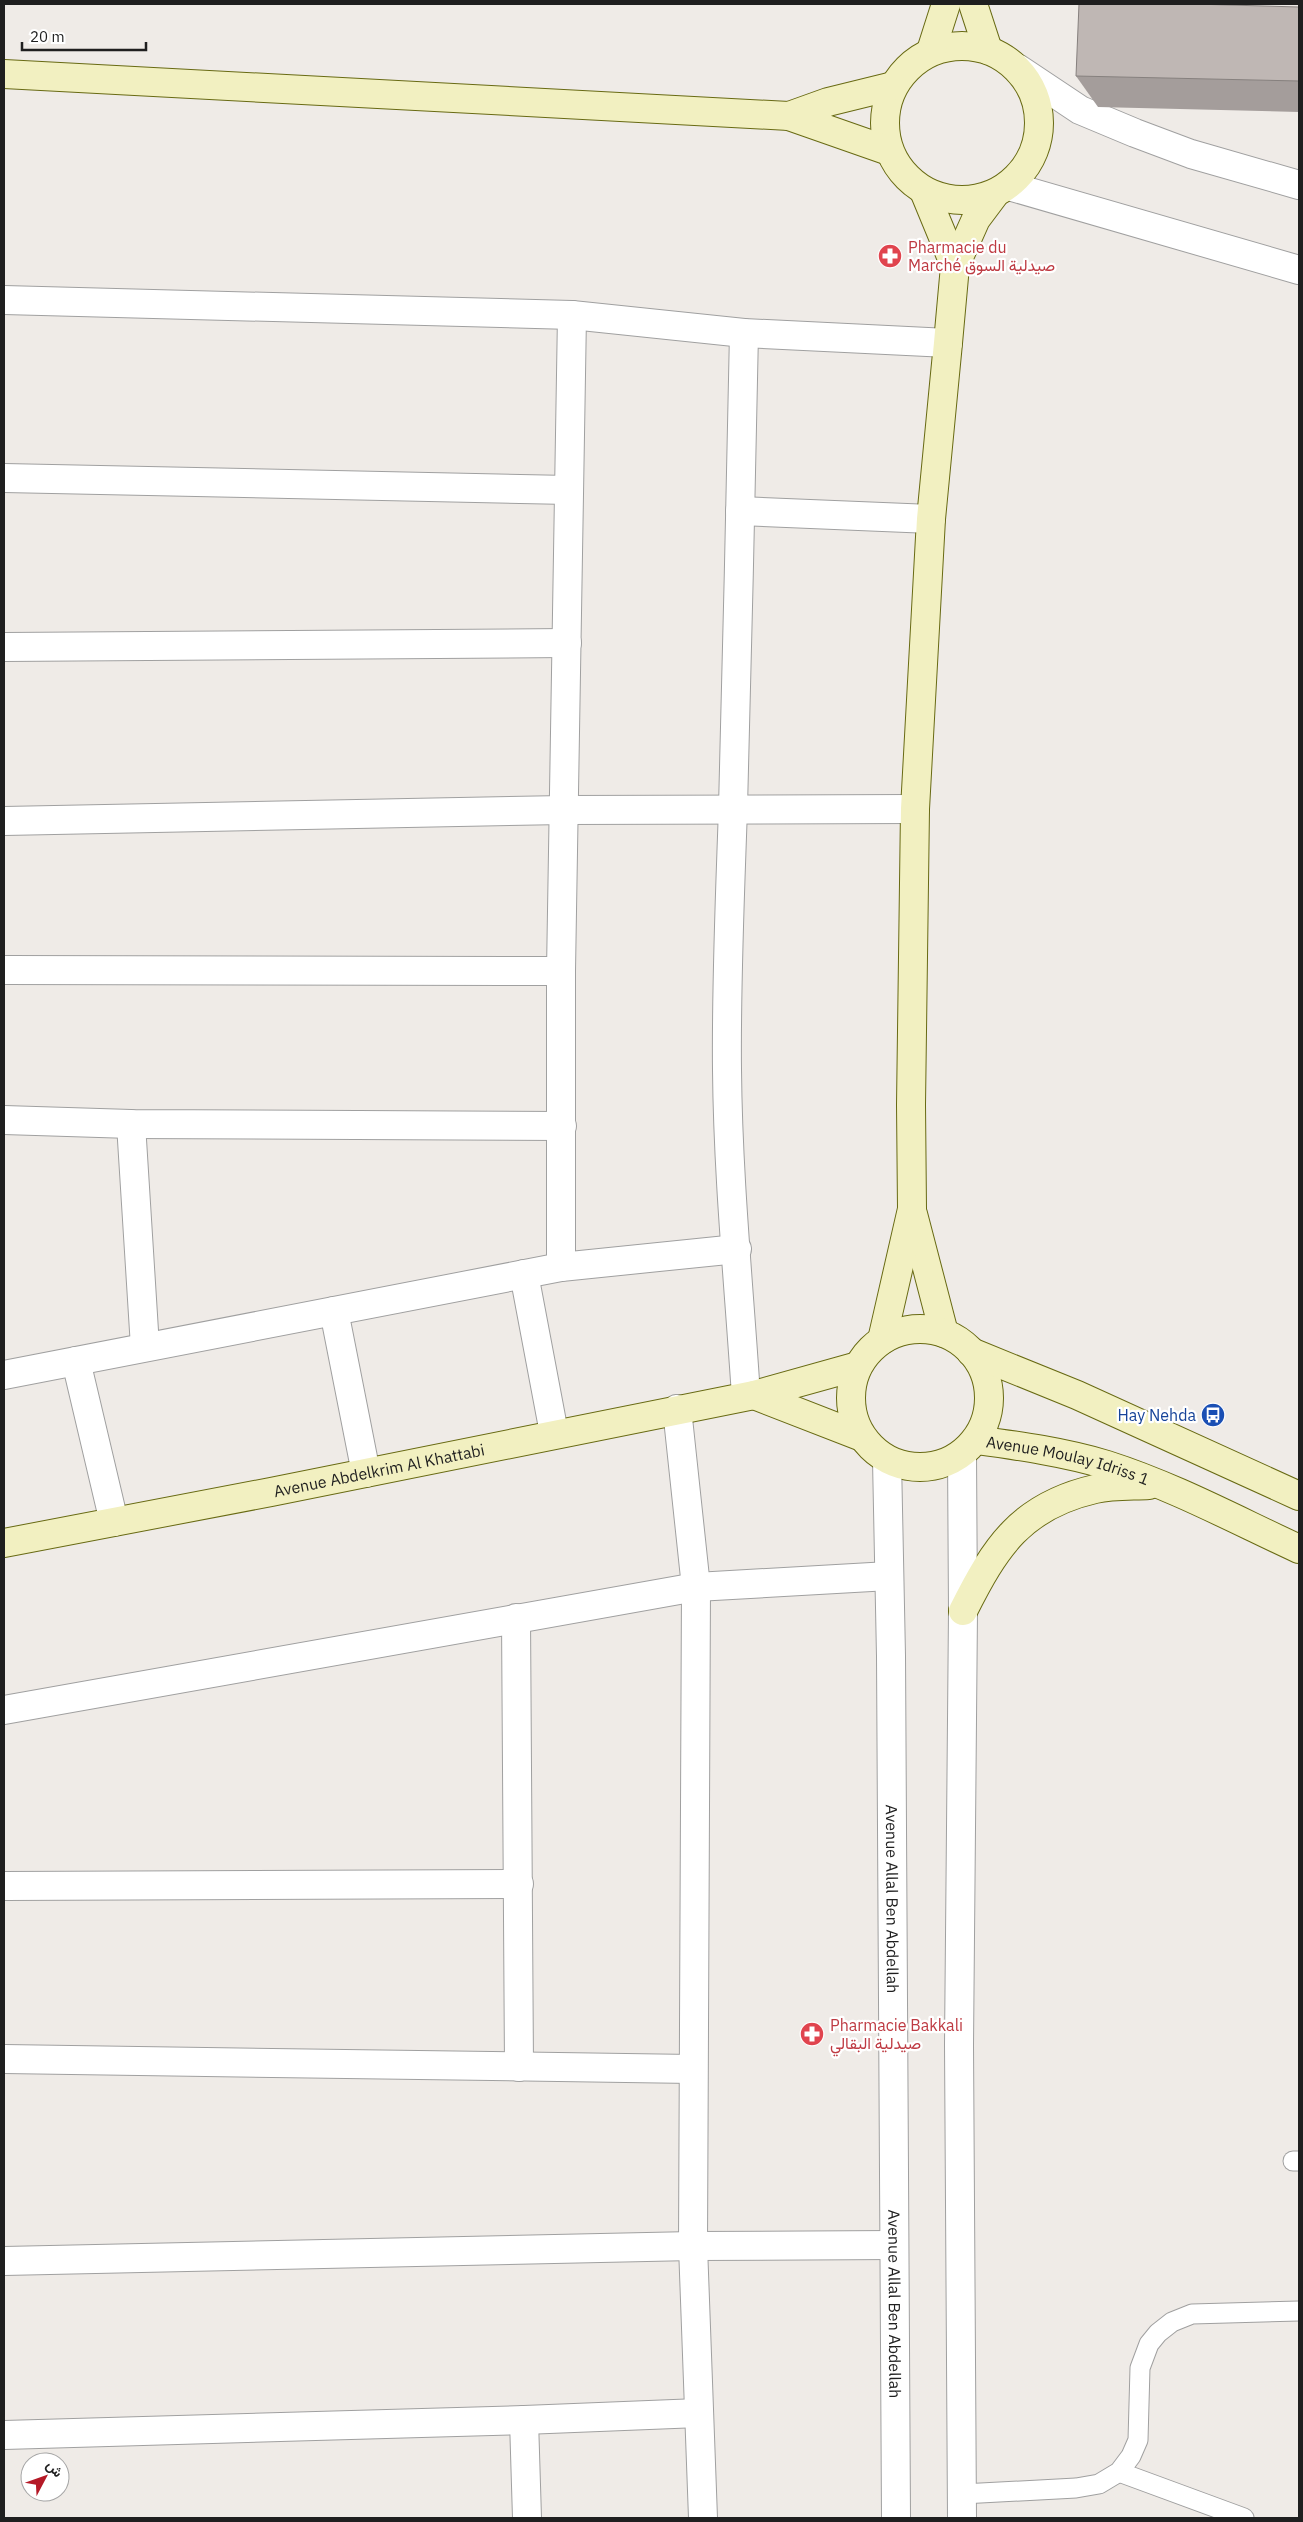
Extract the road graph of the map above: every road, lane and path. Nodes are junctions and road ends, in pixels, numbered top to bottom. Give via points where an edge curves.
1 (946, 4) edge
2 (972, 4) edge
3 (988, 50) junction
4 (931, 51) junction
5 (1017, 68) junction
6 (4, 74) edge
7 (893, 86) junction
8 (789, 116) junction
9 (889, 151) junction
10 (1299, 185) edge
11 (1001, 190) junction
12 (924, 191) junction
13 (955, 266) junction
14 (1299, 270) edge
15 (4, 300) edge
16 (572, 315) junction
17 (744, 333) junction
18 (948, 343) junction
19 (4, 478) edge
20 (569, 490) junction
21 (740, 511) junction
22 (931, 519) junction
23 (567, 644) junction
24 (4, 647) edge
25 (916, 809) junction
26 (564, 810) junction
27 (733, 810) junction
28 (4, 821) edge
29 (4, 970) edge
30 (561, 971) junction
31 (4, 1120) edge
32 (131, 1124) junction
33 (562, 1126) junction
34 (912, 1209) junction
35 (737, 1249) junction
36 (561, 1267) junction
37 (524, 1274) junction
38 (334, 1311) junction
39 (944, 1333) junction
40 (882, 1340) junction
41 (145, 1347) junction
42 (972, 1352) junction
43 (76, 1361) junction
44 (858, 1366) junction
45 (4, 1376) edge
46 (750, 1395) junction
47 (677, 1409) junction
48 (554, 1434) junction
49 (862, 1437) junction
50 (969, 1447) junction
51 (888, 1460) junction
52 (366, 1473) junction
53 (1158, 1484) junction
54 (1299, 1496) edge
55 (114, 1522) junction
56 (4, 1543) edge
57 (1299, 1549) edge
58 (889, 1576) junction
59 (696, 1587) junction
60 (963, 1611) junction
61 (516, 1618) junction
62 (4, 1710) edge
63 (519, 1884) junction
64 (4, 1886) edge
65 (4, 2060) edge
66 (519, 2067) junction
67 (693, 2069) junction
68 (894, 2245) junction
69 (693, 2246) junction
70 (4, 2261) edge
71 (1299, 2311) edge
72 (699, 2413) junction
73 (524, 2420) junction
74 (4, 2435) edge
75 (1119, 2472) junction
76 (962, 2506) edge
77 (527, 2518) edge
78 (703, 2518) edge
79 (896, 2518) edge
80 (1244, 2518) edge

1 - 4 main road
2 - 3 main road
3 - 4 main road via 969,45
3 - 5 main road
4 - 7 main road via 912,61
5 - 10 street via 1080,110 1126,130 1191,154
5 - 11 main road via 1035,96 1040,128 1031,160
6 - 8 main road
7 - 8 main road via 828,102
7 - 9 main road via 884,118
8 - 9 main road
9 - 12 main road via 903,174
11 - 12 main road via 972,200 951,200
11 - 13 main road via 976,219
11 - 14 street
12 - 13 main road
13 - 18 main road
15 - 16 street
16 - 17 street
16 - 20 street
17 - 18 street
17 - 21 street
18 - 22 main road
19 - 20 street
20 - 23 street
21 - 22 street
21 - 27 street
22 - 25 main road
23 - 24 street
23 - 26 street
25 - 27 street
25 - 34 main road
26 - 27 street
26 - 28 street
26 - 30 street
27 - 35 street via 727,1070 730,1180
29 - 30 street
30 - 33 street
31 - 32 street
32 - 33 street
32 - 41 street
33 - 36 street
34 - 39 main road
34 - 40 main road
35 - 36 street
35 - 46 street
36 - 37 street
37 - 38 street
37 - 48 street
38 - 41 street
38 - 52 street
39 - 40 main road via 913,1329
39 - 42 main road
40 - 44 main road
41 - 43 street
42 - 50 main road via 988,1386 989,1405 985,1423
42 - 54 main road via 1077,1395
43 - 45 street
43 - 55 street
44 - 46 main road, Avenue Abdelkrim Al Khattabi
44 - 49 main road via 851,1390 852,1414
46 - 47 main road, Avenue Abdelkrim Al Khattabi
46 - 49 main road
47 - 48 main road, Avenue Abdelkrim Al Khattabi
47 - 59 street
48 - 52 main road, Avenue Abdelkrim Al Khattabi
49 - 51 main road via 873,1451
50 - 51 main road via 938,1466 912,1468
50 - 53 main road, Avenue Moulay Idriss 1 via 1060,1453 1107,1465
50 - 60 street
51 - 58 street, Avenue Allal Ben Abdellah
52 - 55 main road, Avenue Abdelkrim Al Khattabi
53 - 57 main road, Avenue Moulay Idriss 1
53 - 60 main road via 1097,1489 1055,1502 1034,1513 1000,1546
55 - 56 main road, Avenue Abdelkrim Al Khattabi
58 - 59 street
58 - 68 street, Avenue Allal Ben Abdellah
59 - 61 street
59 - 67 street
60 - 76 street via 959,2045
61 - 62 street
61 - 63 street
63 - 64 street
63 - 66 street
65 - 66 street
66 - 67 street
67 - 69 street
68 - 69 street
68 - 79 street, Avenue Allal Ben Abdellah
69 - 70 street
69 - 72 street
71 - 75 lane via 1192,2314 1158,2332 1149,2344 1140,2368 1138,2440
72 - 73 street
72 - 78 street
73 - 74 street
73 - 77 street
75 - 76 lane via 1099,2484
75 - 80 lane

